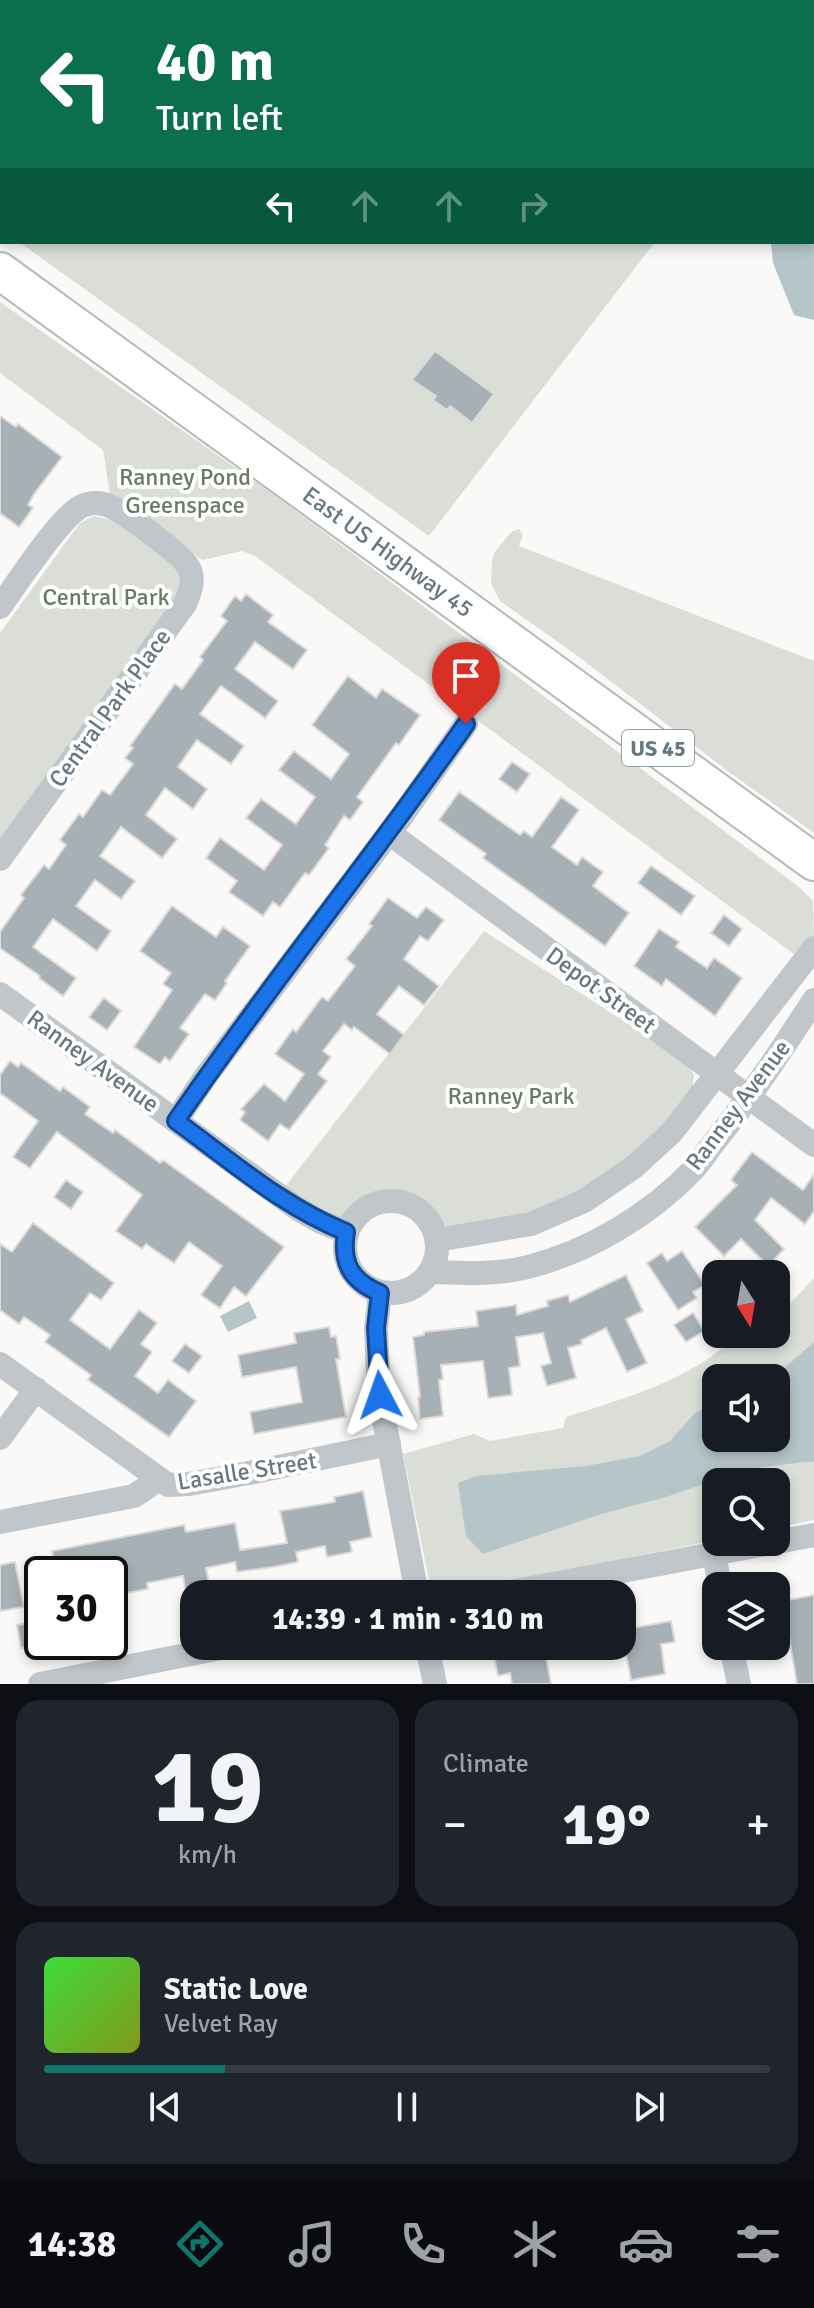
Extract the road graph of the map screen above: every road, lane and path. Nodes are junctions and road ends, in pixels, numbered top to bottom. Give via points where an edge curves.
1 (0, 271) edge
2 (0, 607) edge
3 (466, 724) dead end
4 (389, 833) junction
5 (0, 859) edge
6 (814, 862) edge
7 (814, 948) edge
8 (0, 994) edge
9 (814, 1000) edge
10 (716, 1074) junction
11 (748, 1099) junction
12 (176, 1121) junction
13 (814, 1145) edge
14 (346, 1232) junction
15 (437, 1240) junction
16 (431, 1272) junction
17 (380, 1293) junction
18 (0, 1364) edge
19 (36, 1389) junction
20 (0, 1438) edge
21 (389, 1444) junction
22 (159, 1479) junction
23 (0, 1522) edge
24 (814, 1535) edge
25 (790, 1540) edge
26 (703, 1556) edge
27 (414, 1580) edge
28 (575, 1580) edge
29 (180, 1659) edge
30 (430, 1660) edge
31 (734, 1660) edge
32 (111, 1676) edge
33 (40, 1684) edge
34 (435, 1684) edge
35 (739, 1684) edge

1 - 6 main road, East US Highway 45 / US 45
2 - 5 street, Central Park Place via 64,520 83,505 112,507 181,555 190,570 192,586 185,604
3 - 4 street
4 - 10 street, Depot Street
4 - 12 street
7 - 10 street, Ranney Avenue
8 - 12 street, Ranney Avenue
9 - 11 street, Ranney Avenue
10 - 11 street, Depot Street
10 - 15 street, Ranney Avenue via 672,1132 634,1167 584,1201 531,1224
11 - 13 street, Depot Street
11 - 16 street, Ranney Avenue via 694,1169 645,1212 611,1233 527,1268
12 - 14 street, Ranney Avenue via 298,1209
14 - 15 street via 355,1216 386,1200 419,1210
14 - 17 street via 346,1263 354,1277
15 - 16 street
16 - 17 street via 400,1293
17 - 21 street via 378,1374
18 - 19 street, Lasalle Street
19 - 20 street
19 - 22 street, Lasalle Street
21 - 22 street, Lasalle Street via 189,1484 168,1485
21 - 27 street
22 - 23 street via 134,1496
24 - 25 street
26 - 28 street
29 - 32 street
30 - 34 street
31 - 35 street
32 - 33 street

